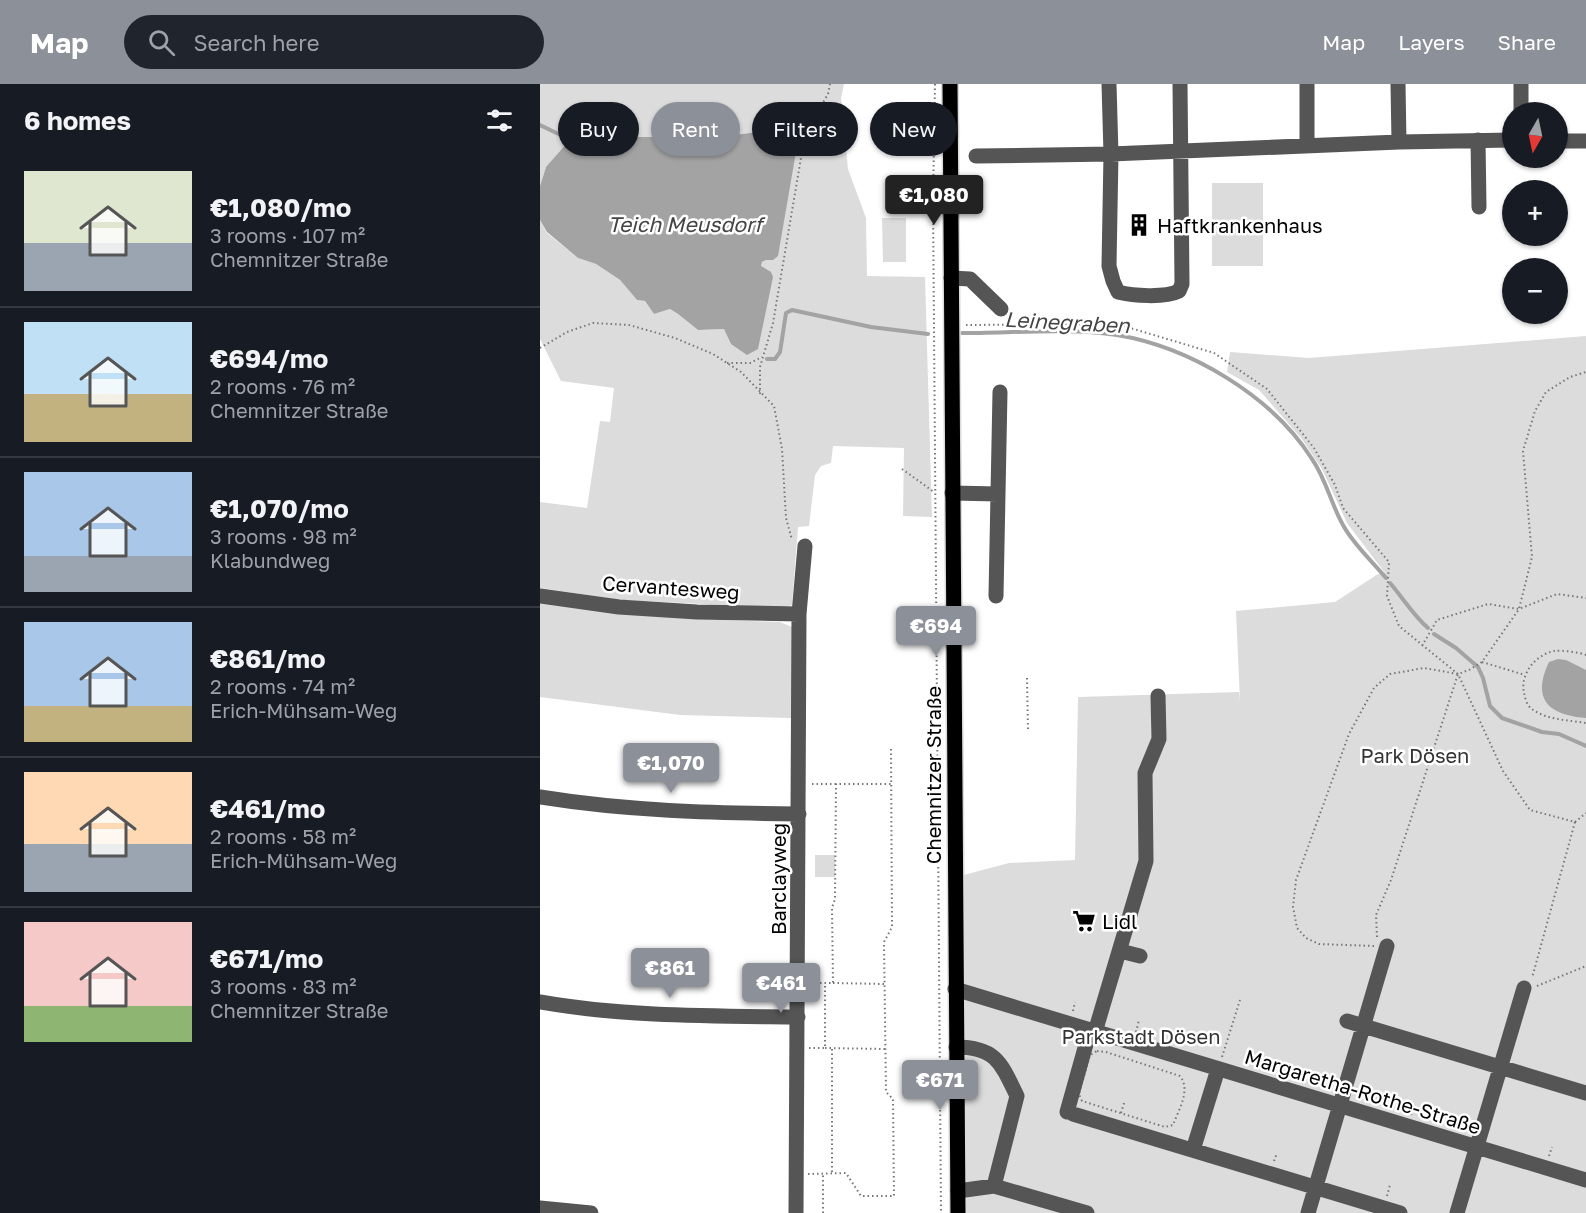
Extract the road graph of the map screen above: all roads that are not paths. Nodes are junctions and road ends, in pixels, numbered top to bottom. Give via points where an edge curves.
1 (950, 84) edge
2 (1109, 84) edge
3 (1180, 84) edge
4 (1307, 84) edge
5 (1398, 84) edge
6 (1521, 84) edge
7 (1521, 102) edge
8 (1478, 140) junction
9 (1502, 140) edge
10 (1568, 141) edge
11 (1586, 141) edge
12 (1399, 142) junction
13 (1307, 145) junction
14 (1181, 151) junction
15 (1111, 154) junction
16 (976, 156) dead end
17 (1479, 207) dead end
18 (951, 278) junction
19 (1002, 309) dead end
20 (1000, 392) dead end
21 (952, 493) junction
22 (998, 494) junction
23 (805, 546) road end
24 (540, 596) edge
25 (996, 596) dead end
26 (799, 614) junction
27 (1158, 696) dead end
28 (540, 797) edge
29 (799, 814) junction
30 (1387, 946) dead end
31 (1120, 951) junction
32 (1140, 956) dead end
33 (1528, 985) road end
34 (956, 989) junction
35 (540, 1002) edge
36 (798, 1017) junction
37 (1347, 1021) dead end
38 (1364, 1026) junction
39 (1093, 1031) junction
40 (956, 1047) junction
41 (1501, 1067) junction
42 (1218, 1069) junction
43 (1586, 1093) edge
44 (1341, 1106) junction
45 (1476, 1147) junction
46 (1193, 1150) junction
47 (1586, 1180) edge
48 (994, 1186) junction
49 (1316, 1187) junction
50 (958, 1191) junction
51 (540, 1208) edge
52 (591, 1213) edge
53 (796, 1213) edge
54 (958, 1213) edge
55 (1087, 1213) edge
56 (1308, 1213) edge
57 (1400, 1213) edge
58 (1457, 1213) edge

1 - 18 main road, Chemnitzer Straße
2 - 15 street
3 - 14 street
4 - 13 street
5 - 12 street
6 - 7 street
8 - 9 street
8 - 12 street
8 - 17 street
10 - 11 street
12 - 13 street
13 - 14 street
14 - 15 street
14 - 15 street via 1182,284 1171,295 1118,292 1113,281 1109,266
15 - 16 street
18 - 19 street via 970,279
18 - 21 main road, Chemnitzer Straße
20 - 22 street
21 - 22 street
21 - 34 main road, Chemnitzer Straße
22 - 25 street
23 - 26 street, Barclayweg
24 - 26 street, Cervantesweg via 620,607
26 - 29 street, Barclayweg
27 - 31 street via 1159,739 1145,773 1146,861
28 - 29 street via 692,813
29 - 36 street, Barclayweg
30 - 38 street
31 - 32 street
31 - 39 street
33 - 41 street
34 - 39 street, Margaretha-Rothe-Straße
34 - 40 main road, Chemnitzer Straße
35 - 36 street via 665,1015
36 - 53 street, Barclayweg
37 - 38 street
38 - 41 street
38 - 44 street
39 - 42 street, Margaretha-Rothe-Straße
39 - 46 street via 1070,1113
40 - 48 street via 973,1047 998,1059 1017,1096
40 - 50 main road, Chemnitzer Straße
41 - 43 street
41 - 45 street
42 - 44 street, Margaretha-Rothe-Straße
42 - 46 street
44 - 45 street, Margaretha-Rothe-Straße
44 - 49 street
45 - 47 street, Margaretha-Rothe-Straße
45 - 58 street
46 - 49 street
48 - 50 street
48 - 55 street
49 - 56 street
49 - 57 street
50 - 54 main road, Chemnitzer Straße
51 - 52 street

